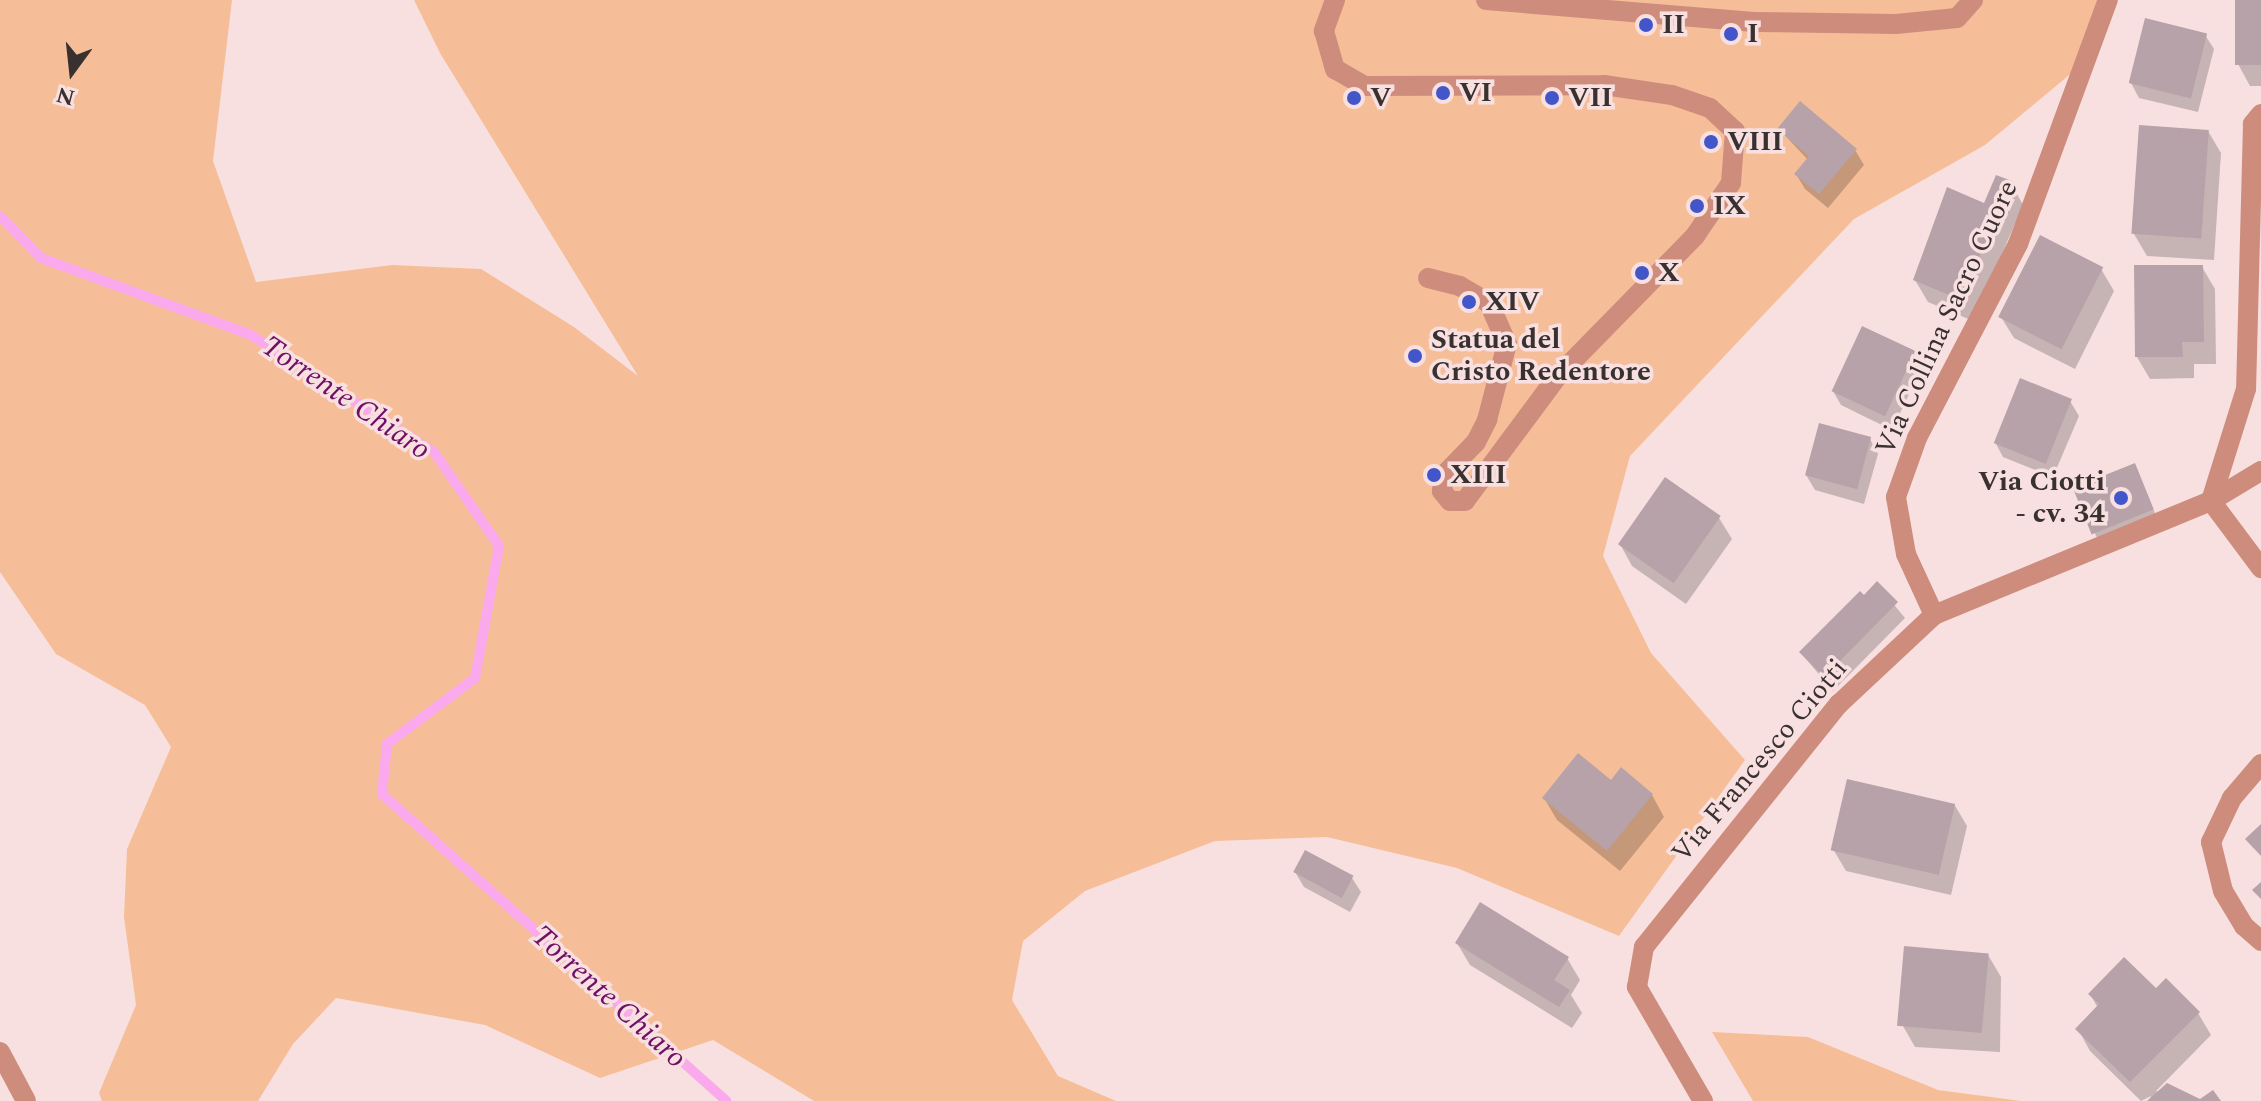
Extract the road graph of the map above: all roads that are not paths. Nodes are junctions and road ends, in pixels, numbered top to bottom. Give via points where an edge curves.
1 (1335, 0) edge
2 (1486, 0) edge
3 (1973, 0) edge
4 (2108, 0) edge
5 (2261, 114) edge
6 (1428, 278) dead end
7 (2261, 471) edge
8 (2211, 501) junction
9 (2261, 568) edge
10 (1934, 615) junction
11 (2261, 764) edge
12 (2261, 941) edge
13 (0, 1052) edge
14 (26, 1101) edge
15 (1703, 1101) edge

1 - 6 street via 1324,31 1335,69 1364,86 1604,85 1672,95 1710,108 1735,131 1731,183 1695,236 1557,377 1465,501 1450,501 1442,491 1444,475 1476,442 1487,420 1507,344 1489,303 1460,286
2 - 3 street via 1754,22 1896,24 1957,18
4 - 10 street, Via Collina Sacro Cuore via 2018,244 1917,438 1896,497 1906,554
5 - 8 street via 2253,124 2246,389
7 - 8 street, Via Francesco Ciotti
8 - 9 street
8 - 10 street, Via Francesco Ciotti
10 - 15 street, Via Francesco Ciotti via 1839,704 1644,947 1637,987
11 - 12 street via 2232,798 2211,842 2223,891 2244,926
13 - 14 street

